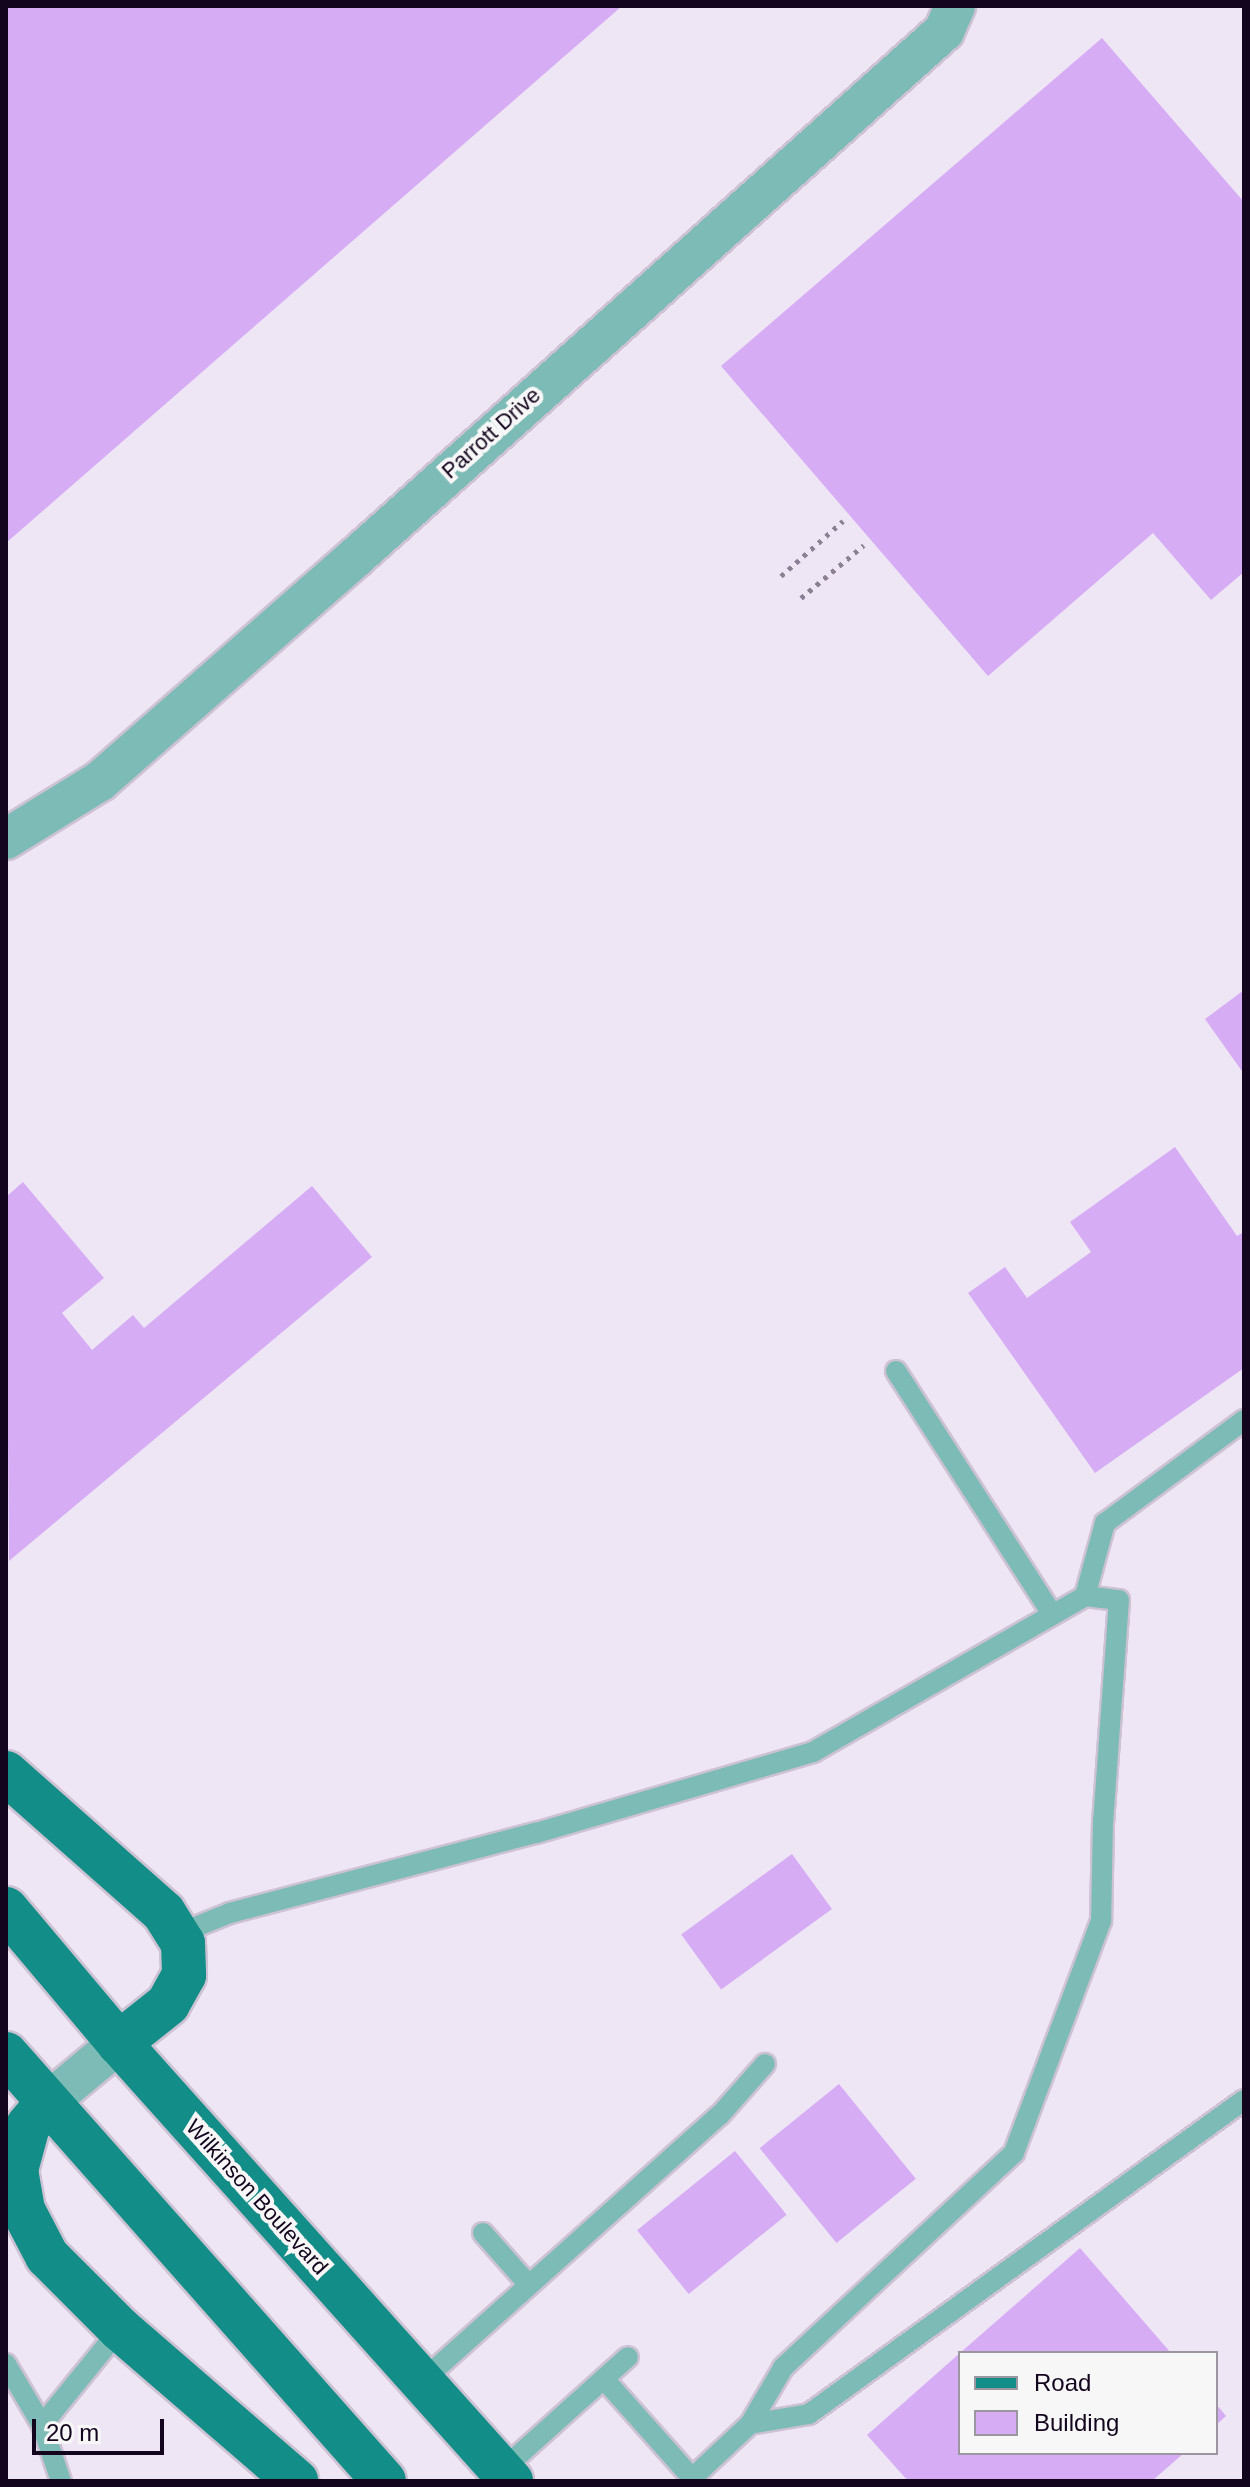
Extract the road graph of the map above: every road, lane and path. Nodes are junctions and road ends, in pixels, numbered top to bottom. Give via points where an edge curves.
1 (955, 6) edge
2 (843, 521) dead end
3 (864, 545) dead end
4 (781, 576) dead end
5 (801, 598) dead end
6 (6, 839) edge
7 (896, 1371) dead end
8 (1244, 1420) edge
9 (1085, 1596) junction
10 (1052, 1614) junction
11 (6, 1773) edge
12 (6, 1909) edge
13 (178, 1934) junction
14 (119, 2043) junction
15 (6, 2054) edge
16 (765, 2064) dead end
17 (1244, 2100) edge
18 (48, 2102) junction
19 (483, 2233) dead end
20 (528, 2284) junction
21 (120, 2329) junction
22 (628, 2357) dead end
23 (6, 2364) edge
24 (604, 2379) junction
25 (422, 2381) junction
26 (750, 2424) junction
27 (42, 2425) junction
28 (507, 2476) edge
29 (690, 2480) edge
30 (61, 2481) edge
31 (296, 2481) edge
32 (384, 2481) edge

1 - 6 street, Parrott Drive via 944,31 333,577 100,781
2 - 4 path
3 - 5 path
7 - 10 lane
8 - 9 lane via 1105,1523
9 - 10 lane
9 - 26 lane via 1119,1600 1101,1921 1039,2098 1014,2153 783,2368
10 - 13 lane via 813,1752 536,1833 230,1913
11 - 13 main road via 164,1913
12 - 14 main road, Wilkinson Boulevard
13 - 14 main road via 184,1975 168,2004
14 - 18 street
14 - 25 main road, Wilkinson Boulevard
15 - 18 main road
16 - 20 lane via 720,2115
17 - 26 lane via 809,2414
18 - 21 main road via 28,2126 16,2170 23,2210 47,2256
18 - 32 main road
19 - 20 lane
20 - 25 lane
21 - 27 lane
21 - 31 main road
22 - 24 lane
23 - 27 lane
24 - 28 lane
24 - 29 lane
25 - 28 main road, Wilkinson Boulevard
26 - 29 lane
27 - 30 lane

